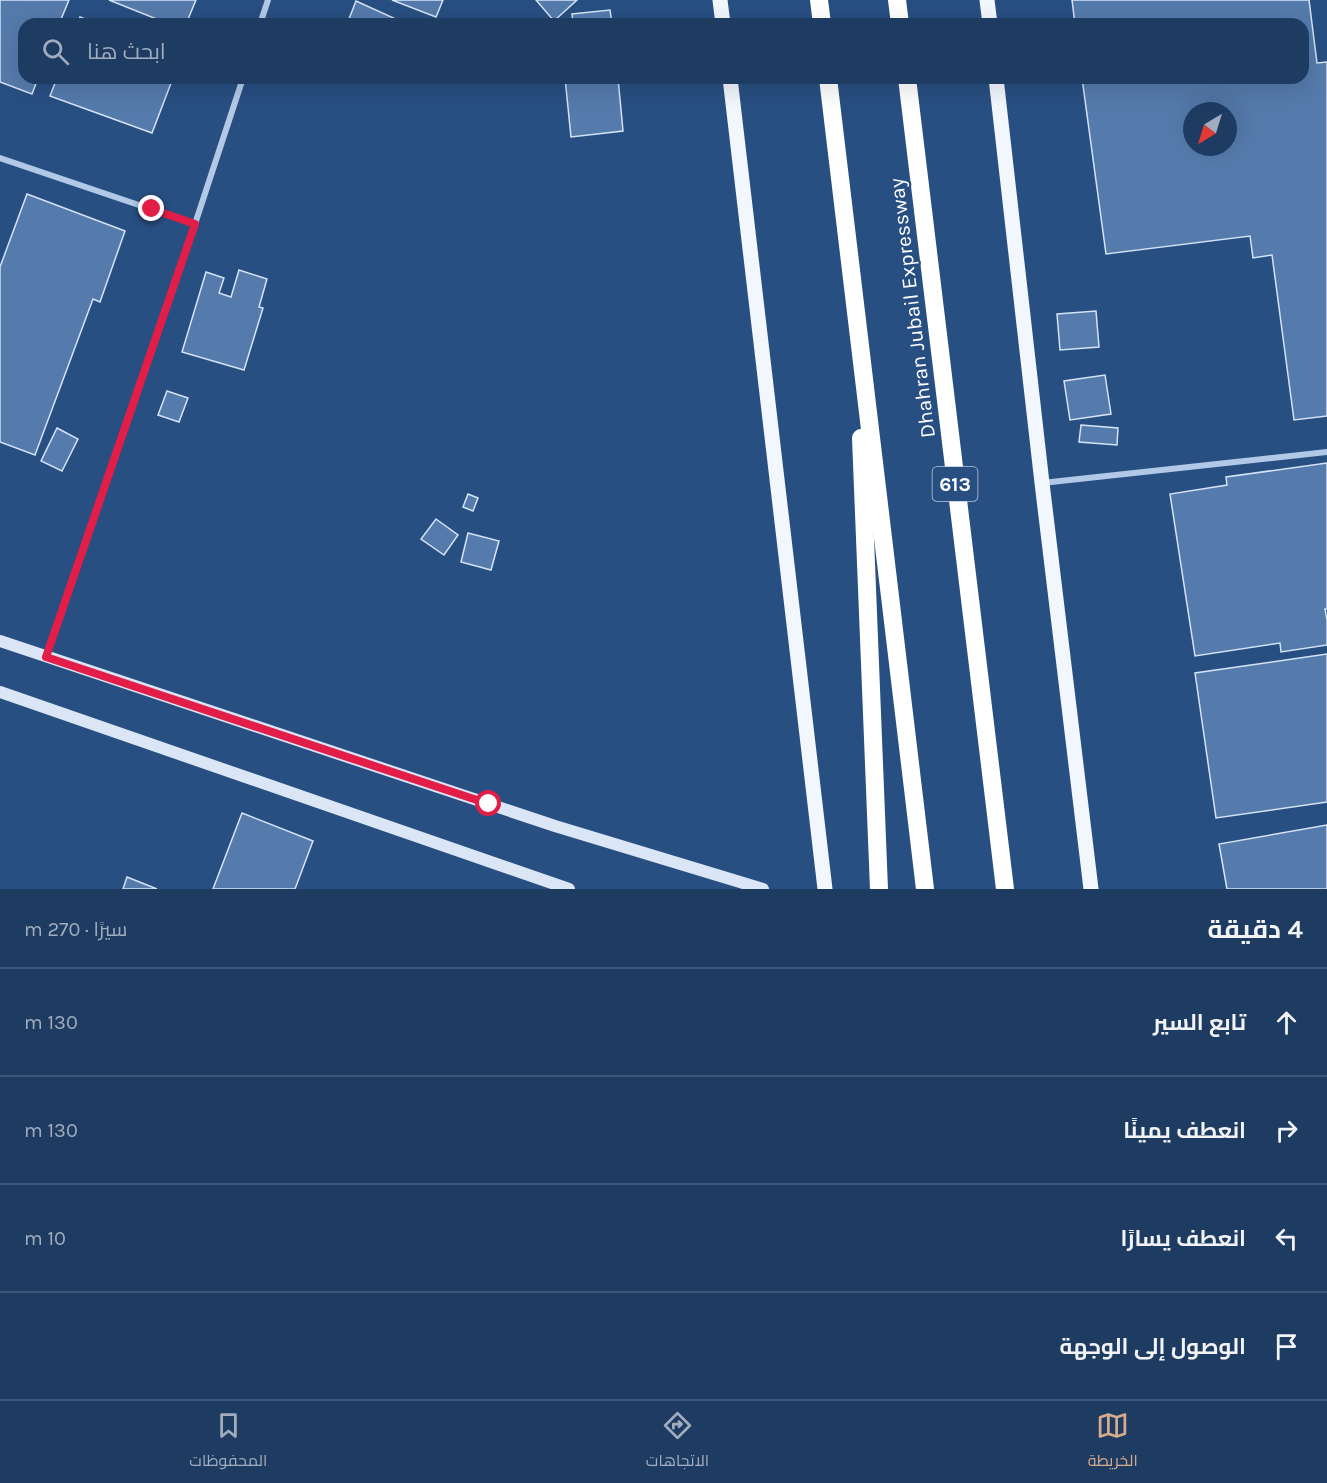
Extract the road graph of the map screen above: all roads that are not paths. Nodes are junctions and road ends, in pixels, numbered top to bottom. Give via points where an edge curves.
1 (268, 0) edge
2 (720, 0) edge
3 (819, 0) edge
4 (897, 0) edge
5 (987, 0) edge
6 (263, 18) edge
7 (722, 18) edge
8 (821, 18) edge
9 (899, 18) edge
10 (989, 18) edge
11 (241, 84) edge
12 (731, 84) edge
13 (829, 84) edge
14 (908, 84) edge
15 (997, 84) edge
16 (0, 158) edge
17 (195, 224) junction
18 (855, 301) junction
19 (1327, 452) edge
20 (1042, 483) junction
21 (0, 641) edge
22 (46, 657) junction
23 (0, 692) edge
24 (569, 889) edge
25 (763, 889) edge
26 (825, 889) edge
27 (879, 889) edge
28 (925, 889) edge
29 (1005, 889) edge
30 (1091, 889) edge

1 - 6 street
2 - 7 main road
3 - 8 highway
4 - 9 highway
5 - 10 main road
11 - 17 street
12 - 26 main road
13 - 18 highway
14 - 29 highway, Dhahran Jubail Expressway / 613
15 - 20 main road
16 - 17 street
17 - 22 street
18 - 27 highway
18 - 28 highway
19 - 20 street
20 - 30 main road
21 - 22 street
22 - 25 street via 555,826
23 - 24 street

